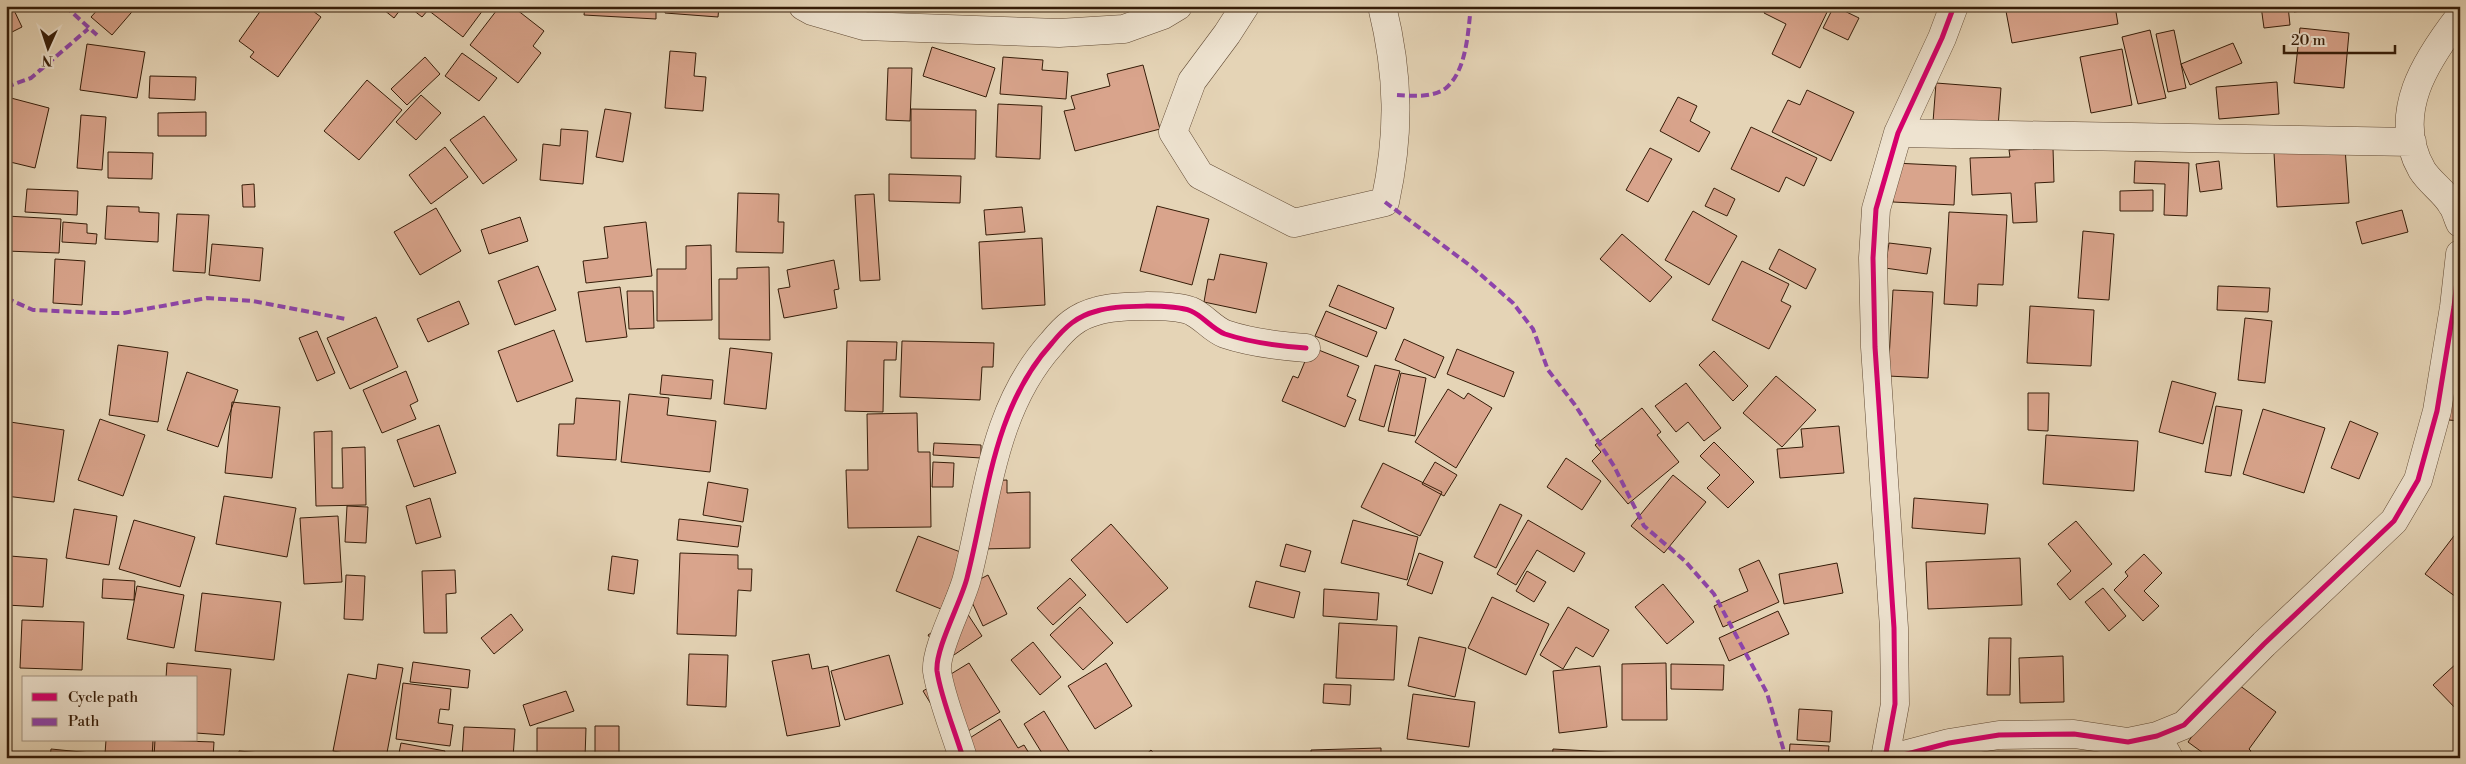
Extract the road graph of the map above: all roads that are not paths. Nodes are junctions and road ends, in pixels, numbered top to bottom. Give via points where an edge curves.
1 (803, 6) edge
2 (1178, 6) edge
3 (1245, 6) edge
4 (1382, 6) edge
5 (1954, 6) edge
6 (2460, 16) edge
7 (1898, 133) junction
8 (2412, 142) junction
9 (2460, 222) edge
10 (2460, 254) edge
11 (1306, 348) dead end
12 (2163, 747) edge
13 (963, 758) edge
14 (1885, 758) edge
15 (1892, 758) edge

1 - 2 street via 864,26 1058,33 1124,29
3 - 4 street via 1192,81 1173,132 1200,175 1294,223 1384,202 1392,167 1397,95 1392,50
5 - 7 street
6 - 8 street via 2437,45 2416,86 2410,109
7 - 8 street
7 - 14 street via 1876,209 1873,258 1875,347 1894,628 1894,704
8 - 9 street via 2422,170 2452,204
10 - 12 street via 2437,410 2418,480 2394,521 2264,644
11 - 13 street via 1263,345 1223,333 1191,311 1137,305 1097,310 1070,322 1038,358 1014,398 992,459 967,577 942,645 937,670
12 - 15 street via 2074,734 1999,735 1949,743

